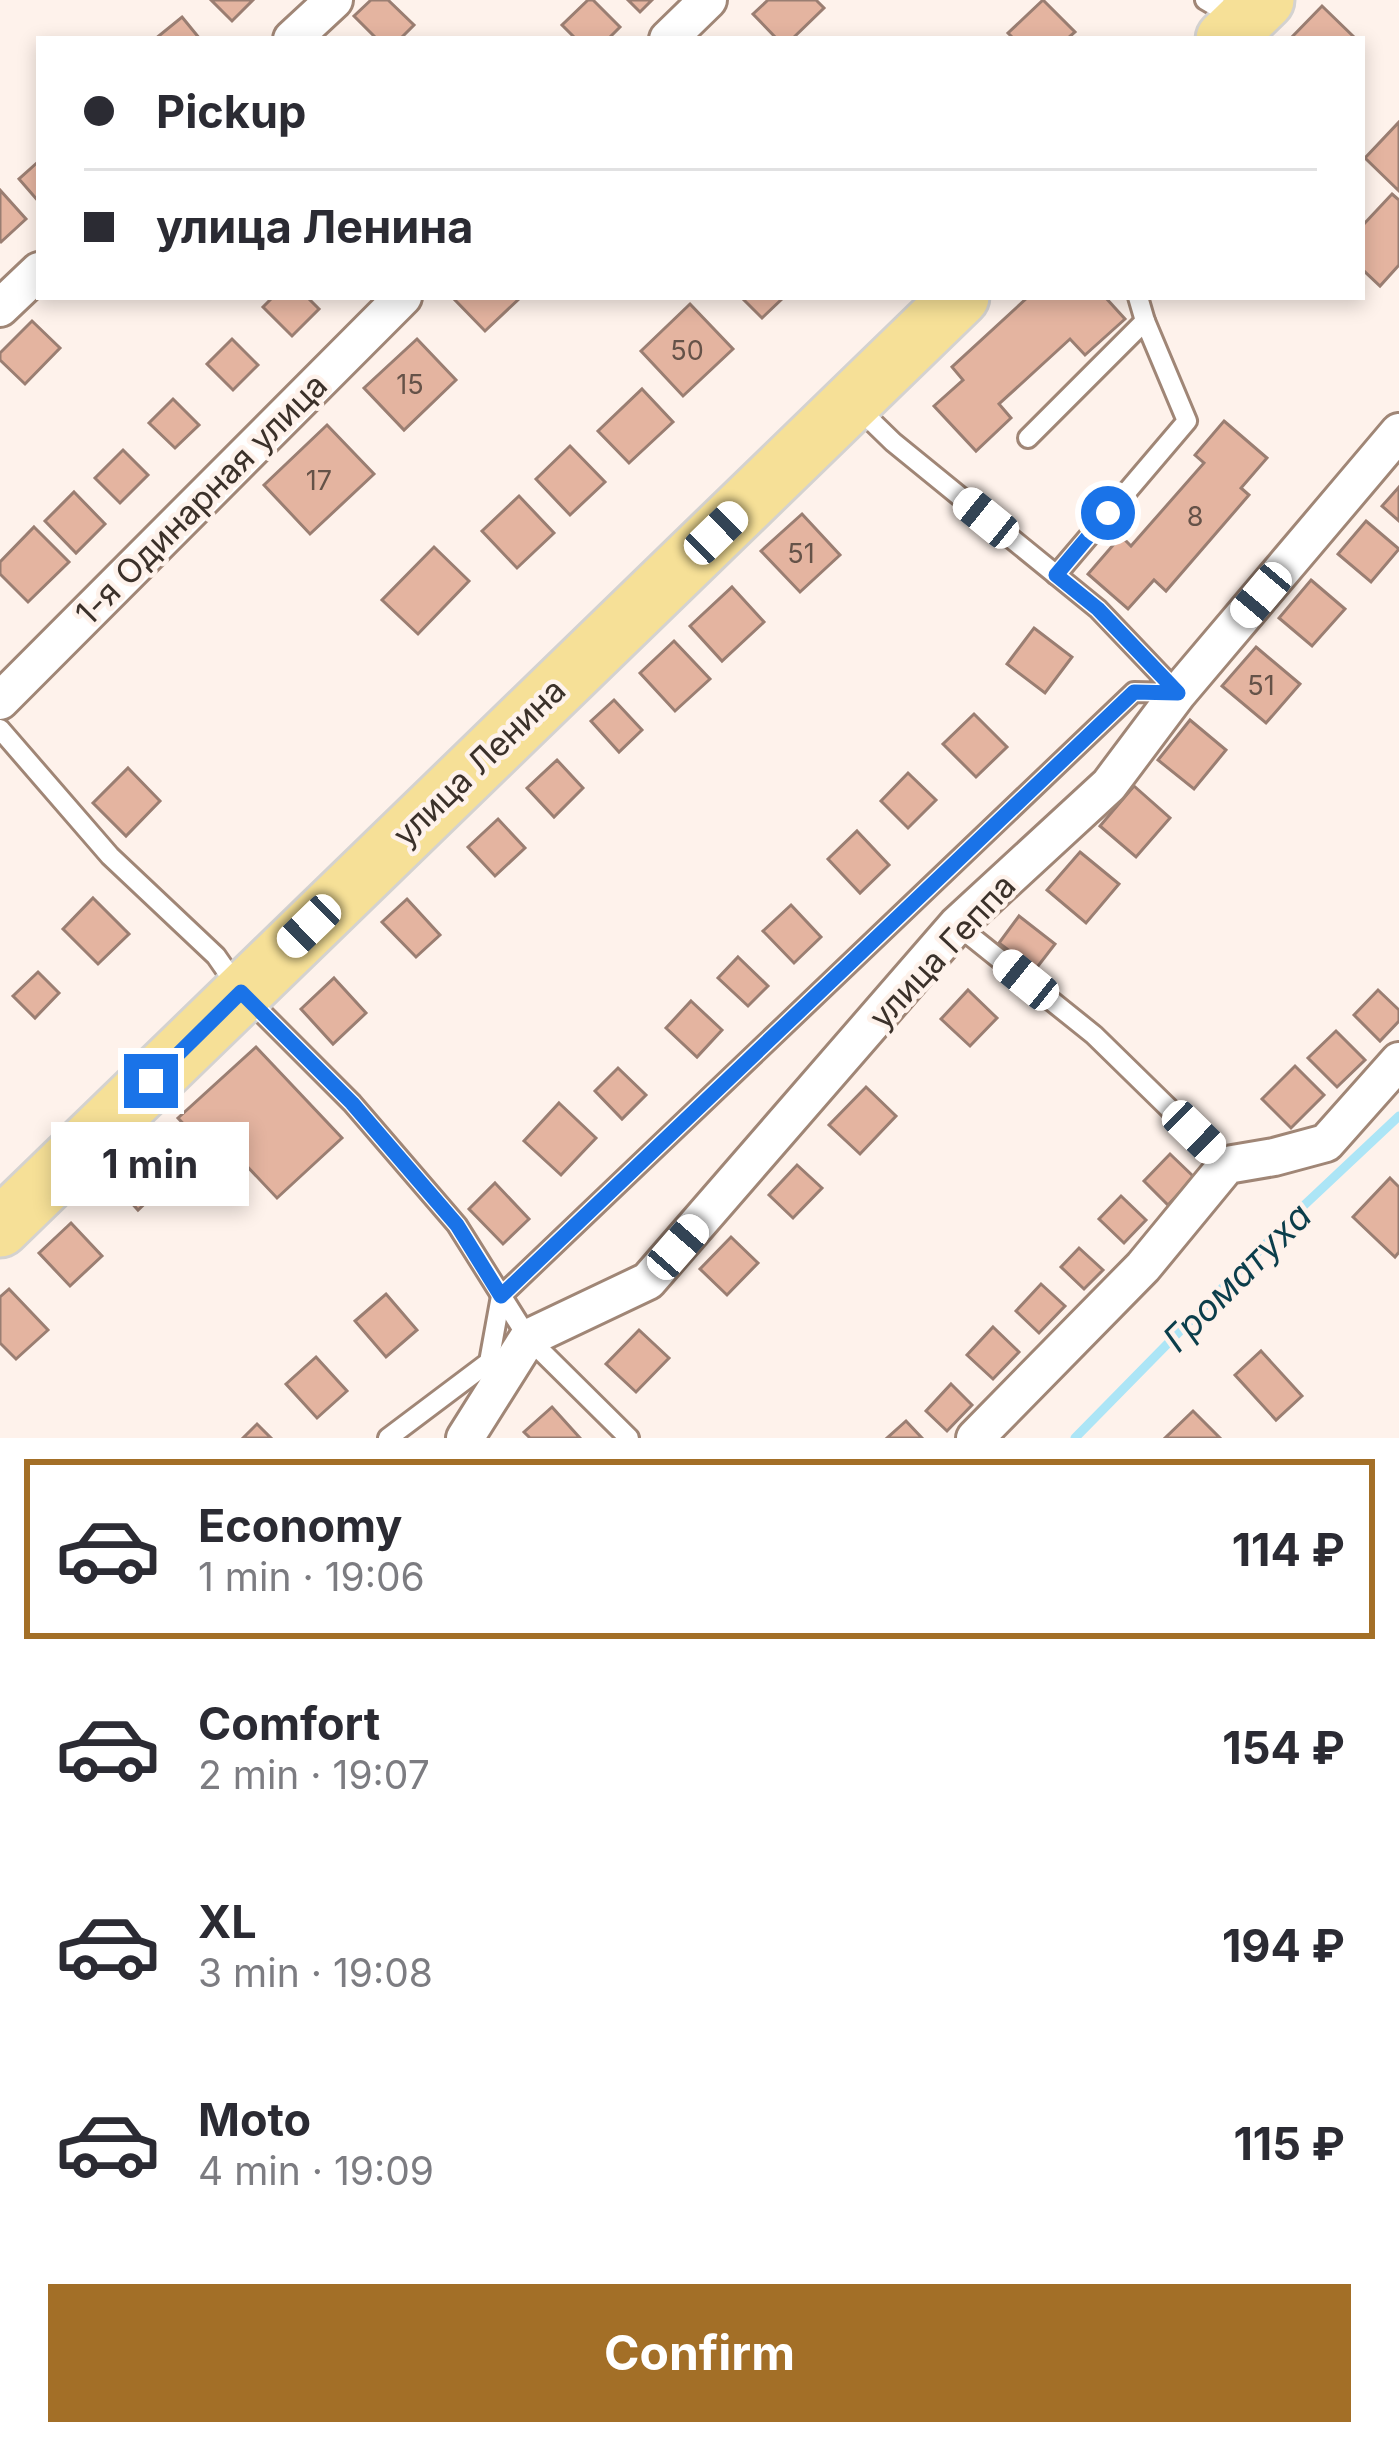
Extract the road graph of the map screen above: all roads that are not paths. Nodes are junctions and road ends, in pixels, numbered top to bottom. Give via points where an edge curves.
1 (334, 0) edge
2 (708, 0) edge
3 (295, 36) edge
4 (671, 36) edge
5 (36, 274) edge
6 (400, 300) edge
7 (957, 300) edge
8 (1139, 300) edge
9 (0, 308) edge
10 (1145, 321) junction
11 (852, 401) junction
12 (1399, 433) edge
13 (1028, 437) dead end
14 (1056, 575) junction
15 (1178, 693) junction
16 (0, 701) edge
17 (0, 729) edge
18 (957, 925) junction
19 (241, 992) junction
20 (1399, 1061) edge
21 (1227, 1165) junction
22 (0, 1228) edge
23 (501, 1296) junction
24 (528, 1338) junction
25 (388, 1438) edge
26 (465, 1438) edge
27 (629, 1438) edge
28 (975, 1438) edge

1 - 3 street
2 - 4 street
5 - 9 street
6 - 16 street, 1-я Одинарная улица
7 - 11 main road, улица Ленина
8 - 10 lane
10 - 13 lane
10 - 14 lane via 1186,421
11 - 14 lane
11 - 19 main road, улица Ленина
12 - 15 street, улица Геппа
14 - 15 lane
15 - 18 street, улица Геппа via 1109,785
15 - 23 lane via 1134,692
17 - 19 lane
18 - 21 lane via 1094,1035
18 - 24 street, улица Геппа via 648,1281
19 - 22 main road, улица Ленина
19 - 23 lane via 457,1225
20 - 21 street via 1326,1143
21 - 28 street via 1143,1267
23 - 24 lane
23 - 25 lane via 489,1362
24 - 26 street
24 - 27 lane

